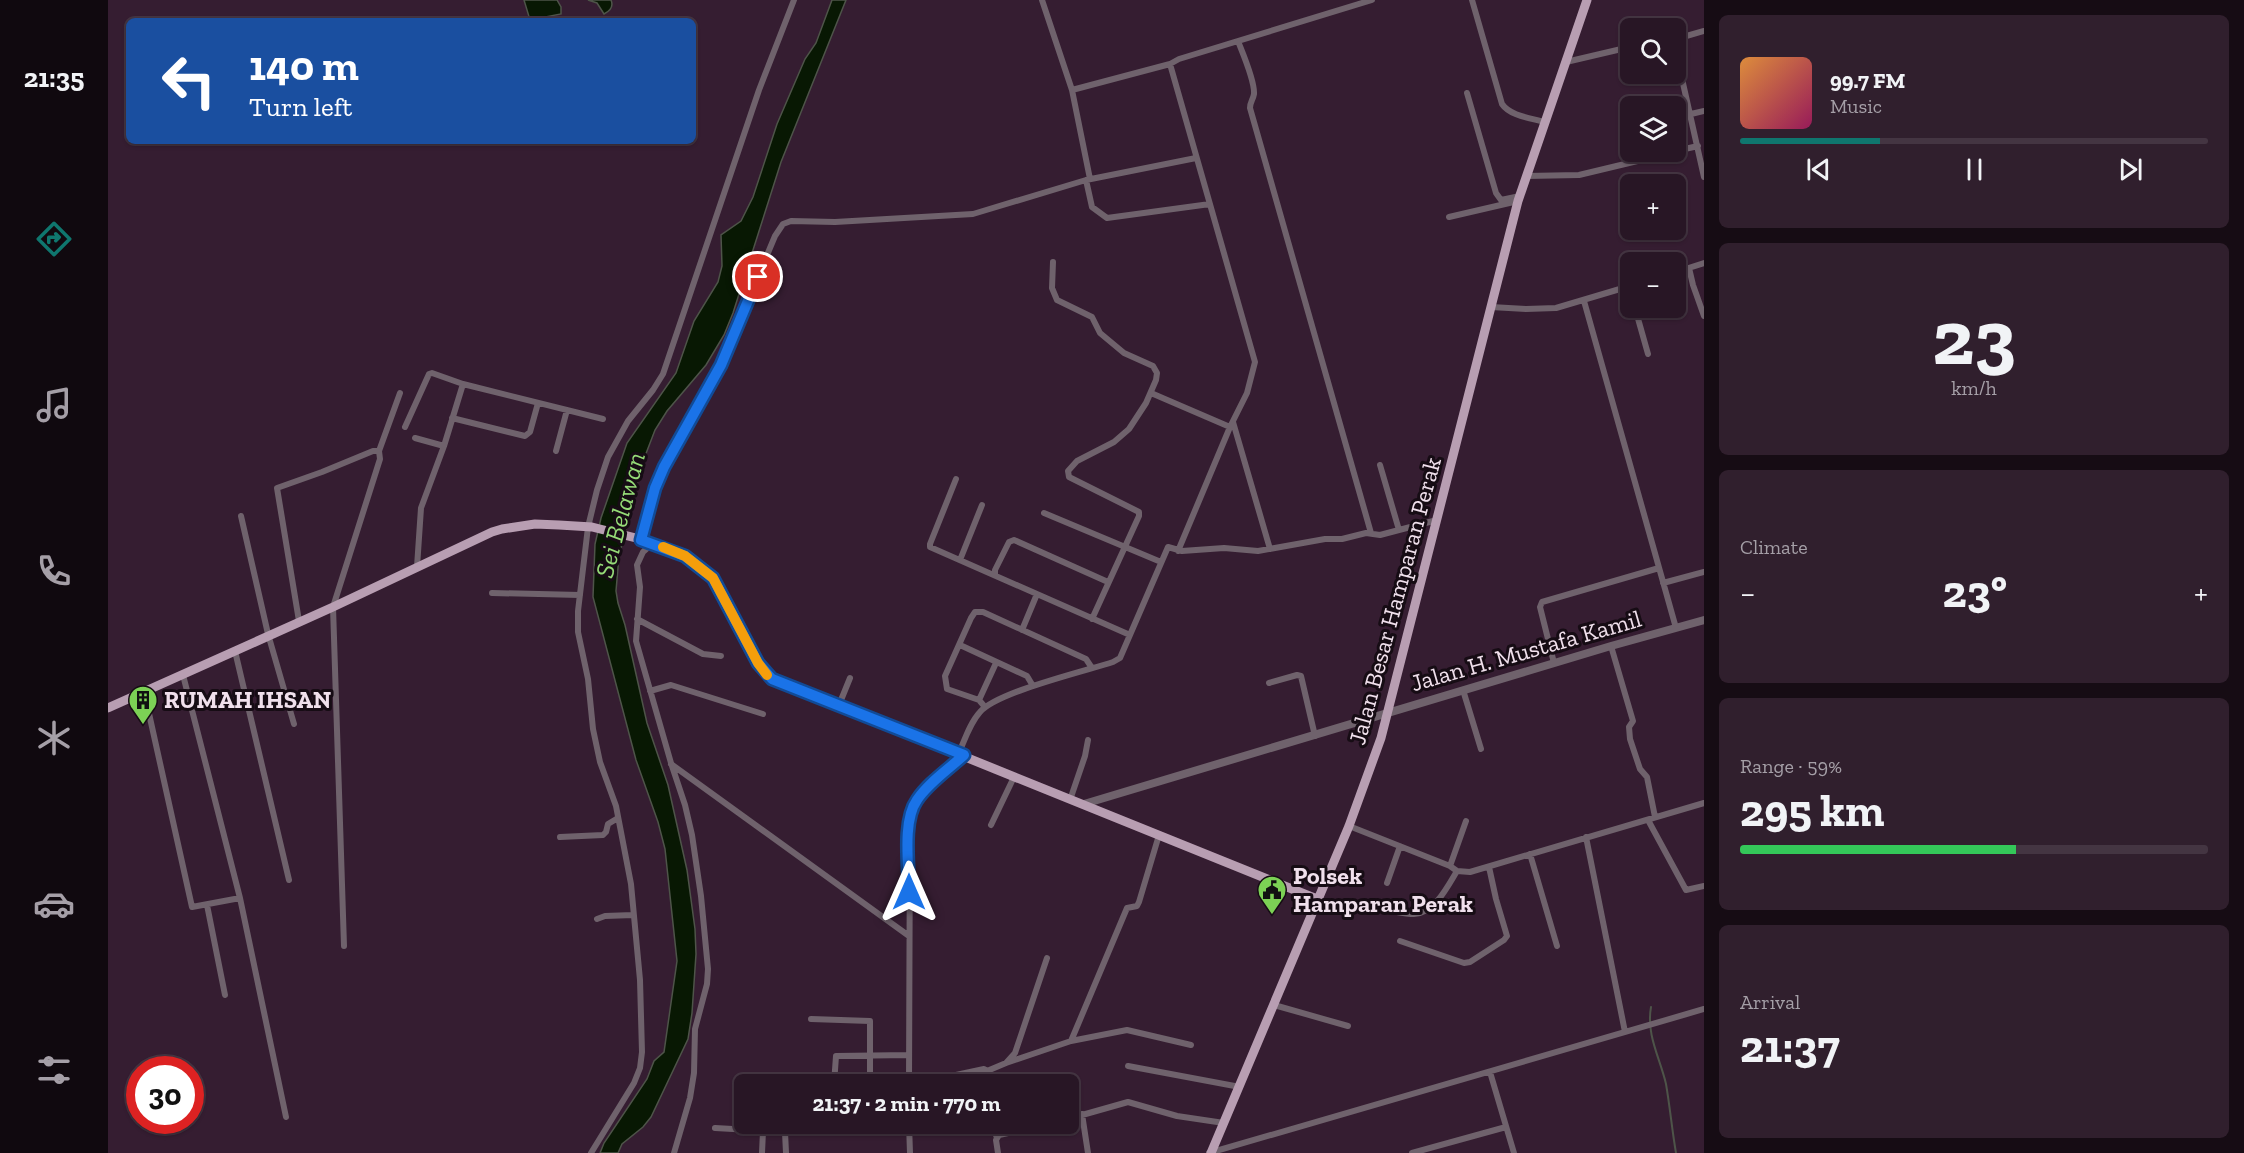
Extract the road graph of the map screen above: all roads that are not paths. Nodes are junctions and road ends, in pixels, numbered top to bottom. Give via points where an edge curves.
1 (794, 0) edge
2 (1042, 0) edge
3 (1372, 0) edge
4 (1472, 0) edge
5 (1587, 0) edge
6 (1704, 31) edge
7 (1686, 36) edge
8 (1238, 41) junction
9 (1620, 49) edge
10 (1566, 62) junction
11 (1170, 64) junction
12 (1683, 84) edge
13 (1072, 90) junction
14 (1467, 93) dead end
15 (1704, 111) edge
16 (1690, 114) junction
17 (1545, 122) junction
18 (1698, 146) junction
19 (1686, 149) edge
20 (1196, 158) junction
21 (1631, 162) edge
22 (1526, 176) junction
23 (1704, 177) edge
24 (1088, 179) junction
25 (1519, 199) junction
26 (1210, 204) junction
27 (1449, 218) dead end
28 (1053, 262) dead end
29 (1704, 263) edge
30 (1689, 268) junction
31 (1686, 269) edge
32 (1620, 291) edge
33 (1584, 301) junction
34 (1491, 307) junction
35 (1704, 316) edge
36 (1638, 318) edge
37 (1648, 354) dead end
38 (462, 384) junction
39 (400, 393) dead end
40 (1151, 393) junction
41 (538, 403) junction
42 (567, 410) junction
43 (452, 418) junction
44 (603, 419) dead end
45 (1232, 424) junction
46 (405, 427) dead end
47 (415, 438) dead end
48 (444, 447) junction
49 (379, 452) junction
50 (556, 452) dead end
51 (1380, 465) dead end
52 (956, 479) dead end
53 (982, 506) dead end
54 (1044, 513) dead end
55 (241, 516) dead end
56 (1437, 520) junction
57 (590, 527) junction
58 (1400, 530) junction
59 (1371, 533) junction
60 (638, 539) junction
61 (653, 543) junction
62 (1125, 546) junction
63 (1270, 549) junction
64 (1178, 551) junction
65 (960, 560) junction
66 (1161, 562) junction
67 (417, 567) junction
68 (1659, 568) junction
69 (1704, 572) edge
70 (995, 574) junction
71 (1108, 582) junction
72 (1663, 583) junction
73 (492, 593) dead end
74 (1037, 594) junction
75 (580, 595) junction
76 (333, 607) junction
77 (637, 619) junction
78 (1092, 619) junction
79 (1704, 620) edge
80 (299, 621) junction
81 (1676, 628) junction
82 (1022, 630) junction
83 (268, 634) junction
84 (1130, 635) junction
85 (960, 645) junction
86 (1611, 646) junction
87 (235, 651) junction
88 (721, 656) dead end
89 (996, 663) junction
90 (1554, 663) junction
91 (1092, 668) junction
92 (183, 675) junction
93 (850, 678) dead end
94 (1269, 683) dead end
95 (1033, 686) junction
96 (1463, 690) junction
97 (144, 691) junction
98 (650, 691) junction
99 (979, 700) junction
100 (839, 705) junction
101 (985, 707) junction
102 (108, 708) edge
103 (1388, 713) junction
104 (763, 714) dead end
105 (294, 724) dead end
106 (1314, 736) junction
107 (1088, 740) dead end
108 (1481, 749) dead end
109 (961, 754) junction
110 (671, 764) junction
111 (1014, 777) junction
112 (1070, 800) junction
113 (1704, 803) edge
114 (1084, 804) junction
115 (618, 818) junction
116 (1652, 819) junction
117 (1466, 821) dead end
118 (991, 825) dead end
119 (1349, 825) junction
120 (1159, 835) junction
121 (560, 837) dead end
122 (1586, 837) junction
123 (1400, 846) junction
124 (1530, 854) junction
125 (1450, 866) junction
126 (1489, 867) junction
127 (1457, 871) junction
128 (289, 880) dead end
129 (1387, 883) dead end
130 (1704, 886) edge
131 (240, 898) junction
132 (1317, 899) junction
133 (207, 905) junction
134 (1385, 910) dead end
135 (633, 915) junction
136 (597, 919) dead end
137 (909, 936) junction
138 (1400, 941) dead end
139 (344, 946) dead end
140 (1557, 946) dead end
141 (1047, 958) dead end
142 (225, 995) dead end
143 (1274, 1005) junction
144 (1704, 1009) edge
145 (812, 1019) dead end
146 (1348, 1026) dead end
147 (1625, 1032) junction
148 (1071, 1041) junction
149 (1191, 1045) dead end
150 (870, 1055) junction
151 (909, 1055) junction
152 (1006, 1063) junction
153 (1128, 1066) dead end
154 (987, 1071) joint
155 (1490, 1072) junction
156 (834, 1074) edge
157 (870, 1074) edge
158 (909, 1074) edge
159 (961, 1074) edge
160 (1240, 1087) junction
161 (1082, 1114) junction
162 (1079, 1115) edge
163 (286, 1117) dead end
164 (1224, 1123) junction
165 (1506, 1127) junction
166 (715, 1128) dead end
167 (734, 1129) edge
168 (763, 1134) edge
169 (785, 1134) edge
170 (909, 1134) edge
171 (996, 1134) edge
172 (1004, 1134) edge
173 (997, 1138) junction
174 (591, 1153) edge
175 (674, 1153) edge
176 (762, 1153) edge
177 (786, 1153) edge
178 (910, 1153) edge
179 (998, 1153) edge
180 (1088, 1153) edge
181 (1210, 1153) edge
182 (1412, 1153) edge
183 (1514, 1153) edge

1 - 57 street via 759,90 663,374 628,420 608,458
2 - 13 street
3 - 8 street
4 - 17 street via 1502,104 1512,112
5 - 10 main road, Jalan Besar Hamparan Perak
6 - 7 street
8 - 11 street
8 - 59 street via 1254,94 1250,108
9 - 10 street
10 - 17 main road, Jalan Besar Hamparan Perak
11 - 13 street
11 - 20 street
12 - 16 street
13 - 24 street
14 - 25 street via 1496,193 1501,200
15 - 16 street
16 - 18 street
17 - 22 main road, Jalan Besar Hamparan Perak
18 - 19 street
18 - 23 street
20 - 24 street
20 - 26 street
21 - 22 street via 1579,175
22 - 25 main road, Jalan Besar Hamparan Perak
24 - 26 street via 1092,207 1107,218
24 - 60 street via 974,214 783,224 721,365 664,467
25 - 27 street
25 - 34 main road, Jalan Besar Hamparan Perak
26 - 45 street via 1255,362 1247,393
28 - 40 street via 1052,288 1057,300 1092,317 1100,333 1115,346 1153,366 1156,380
29 - 30 street
30 - 31 street
30 - 35 street
32 - 33 street
33 - 34 street via 1556,308
33 - 68 street
34 - 56 main road, Jalan Besar Hamparan Perak
36 - 37 street
38 - 41 street
38 - 43 street
38 - 46 street via 429,374
39 - 49 street
40 - 45 street
40 - 62 street via 1129,429 1114,442 1077,461 1068,471 1069,477 1139,512
41 - 42 street
41 - 43 street via 530,432 525,436
42 - 44 street
42 - 50 street
43 - 48 street
45 - 63 street
45 - 64 street
47 - 48 street
48 - 67 street via 421,507
49 - 76 street
49 - 80 street via 277,488
51 - 58 street
52 - 65 street via 930,546
53 - 65 street
54 - 62 street
55 - 83 street
56 - 58 street
56 - 103 main road, Jalan Besar Hamparan Perak
57 - 60 main road
57 - 67 main road via 535,524 492,531
57 - 75 street
58 - 59 street
59 - 63 street
60 - 61 main road
61 - 77 street via 642,552 637,565
61 - 100 main road via 685,556 713,578 767,675
62 - 66 street
62 - 71 street
63 - 64 street
64 - 66 street via 1168,547
65 - 70 street
66 - 84 street
67 - 76 main road
68 - 72 street
68 - 90 street via 1542,603
69 - 72 street
70 - 71 street via 1009,542 1014,540
70 - 74 street
71 - 78 street
72 - 81 street
73 - 75 street
74 - 78 street
74 - 82 street
75 - 115 street via 578,626 593,729
76 - 80 main road
76 - 139 street
77 - 88 street via 703,654
77 - 98 street via 638,651
78 - 84 street
79 - 81 street, Jalan H. Mustafa Kamil
80 - 83 main road
81 - 86 street, Jalan H. Mustafa Kamil
82 - 85 street via 975,612
82 - 91 street via 1086,659
83 - 87 main road
83 - 105 street
84 - 91 street via 1120,658
85 - 89 street
85 - 99 street via 945,676 945,686
86 - 90 street, Jalan H. Mustafa Kamil
86 - 116 street via 1633,721 1629,731 1631,744 1647,777
87 - 92 main road
87 - 128 street
89 - 95 street via 1027,676
89 - 99 street
90 - 96 street, Jalan H. Mustafa Kamil
91 - 95 street
92 - 97 main road
92 - 131 street
93 - 100 street
94 - 106 street via 1301,676
95 - 101 street
96 - 103 street, Jalan H. Mustafa Kamil
96 - 108 street
97 - 102 main road
97 - 133 street via 192,907
98 - 104 street via 671,686
98 - 110 street
99 - 101 street
100 - 109 main road
101 - 109 street via 975,719
103 - 106 street, Jalan H. Mustafa Kamil
103 - 119 main road, Jalan Besar Hamparan Perak
106 - 114 street, Jalan H. Mustafa Kamil
107 - 112 street
109 - 111 main road
109 - 137 street via 921,794 911,811
110 - 137 street
110 - 175 street via 692,835 708,975 695,1029 690,1098
111 - 112 main road
111 - 118 street
112 - 114 main road
113 - 116 street
114 - 120 main road
115 - 121 street via 608,824 603,835
115 - 135 street
116 - 122 street
116 - 130 street via 1686,890
117 - 125 street
119 - 123 street
119 - 132 main road, Jalan Besar Hamparan Perak
120 - 132 main road
120 - 148 street via 1139,902 1127,908
122 - 124 street
122 - 147 street
123 - 125 street
123 - 129 street
124 - 126 street
124 - 140 street
125 - 127 street
126 - 127 street
126 - 138 street via 1506,930 1504,940 1464,963
127 - 134 street via 1426,912 1415,915
131 - 133 street
131 - 163 street
132 - 143 main road, Jalan Besar Hamparan Perak
133 - 142 street
135 - 136 street
135 - 174 street via 640,981 640,1065 634,1083
137 - 151 street
141 - 152 street via 1015,1053
143 - 146 street
143 - 160 main road, Jalan Besar Hamparan Perak
144 - 147 street
145 - 150 street via 869,1020
147 - 155 street
148 - 149 street via 1126,1030
148 - 152 street
150 - 151 street
150 - 156 street via 835,1056
150 - 157 street
151 - 158 street
152 - 154 street
153 - 160 street
154 - 159 street
155 - 165 street
155 - 181 street
160 - 164 main road, Jalan Besar Hamparan Perak
161 - 162 street
161 - 164 street via 1128,1102 1177,1116
161 - 180 street
164 - 181 main road, Jalan Besar Hamparan Perak
165 - 182 street
165 - 183 street
166 - 167 street
168 - 176 street
169 - 177 street
170 - 178 street
171 - 173 street
172 - 173 street
173 - 179 street

